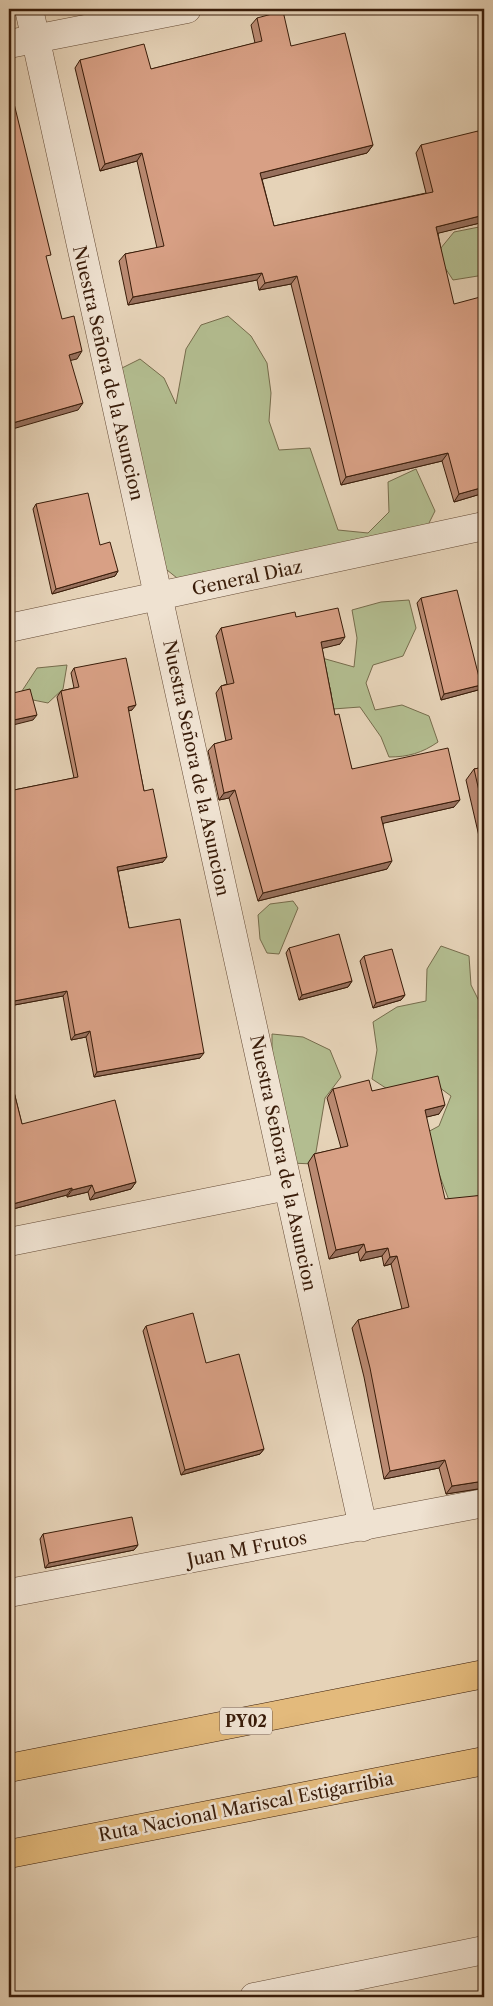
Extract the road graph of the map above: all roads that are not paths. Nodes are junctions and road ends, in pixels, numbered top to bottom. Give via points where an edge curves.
1 (28, 9) edge
2 (187, 9) edge
3 (22, 42) edge
4 (484, 526) edge
5 (158, 597) junction
6 (9, 628) edge
7 (288, 1186) junction
8 (9, 1242) edge
9 (484, 1503) edge
10 (363, 1527) junction
11 (9, 1593) edge
12 (484, 1674) edge
13 (484, 1761) edge
14 (9, 1768) edge
15 (9, 1854) edge
16 (484, 1950) edge
17 (254, 1997) edge

1 - 3 street, Nuestra Señora de la Asuncion
2 - 3 street
3 - 5 street, Nuestra Señora de la Asuncion
4 - 5 street, General Diaz
5 - 6 street, General Diaz
5 - 7 street, Nuestra Señora de la Asuncion
7 - 8 street
7 - 10 street, Nuestra Señora de la Asuncion
9 - 10 street, Juan M Frutos
10 - 11 street, Juan M Frutos
12 - 14 highway, PY02
13 - 15 highway, Ruta Nacional Mariscal Estigarribia
16 - 17 street

